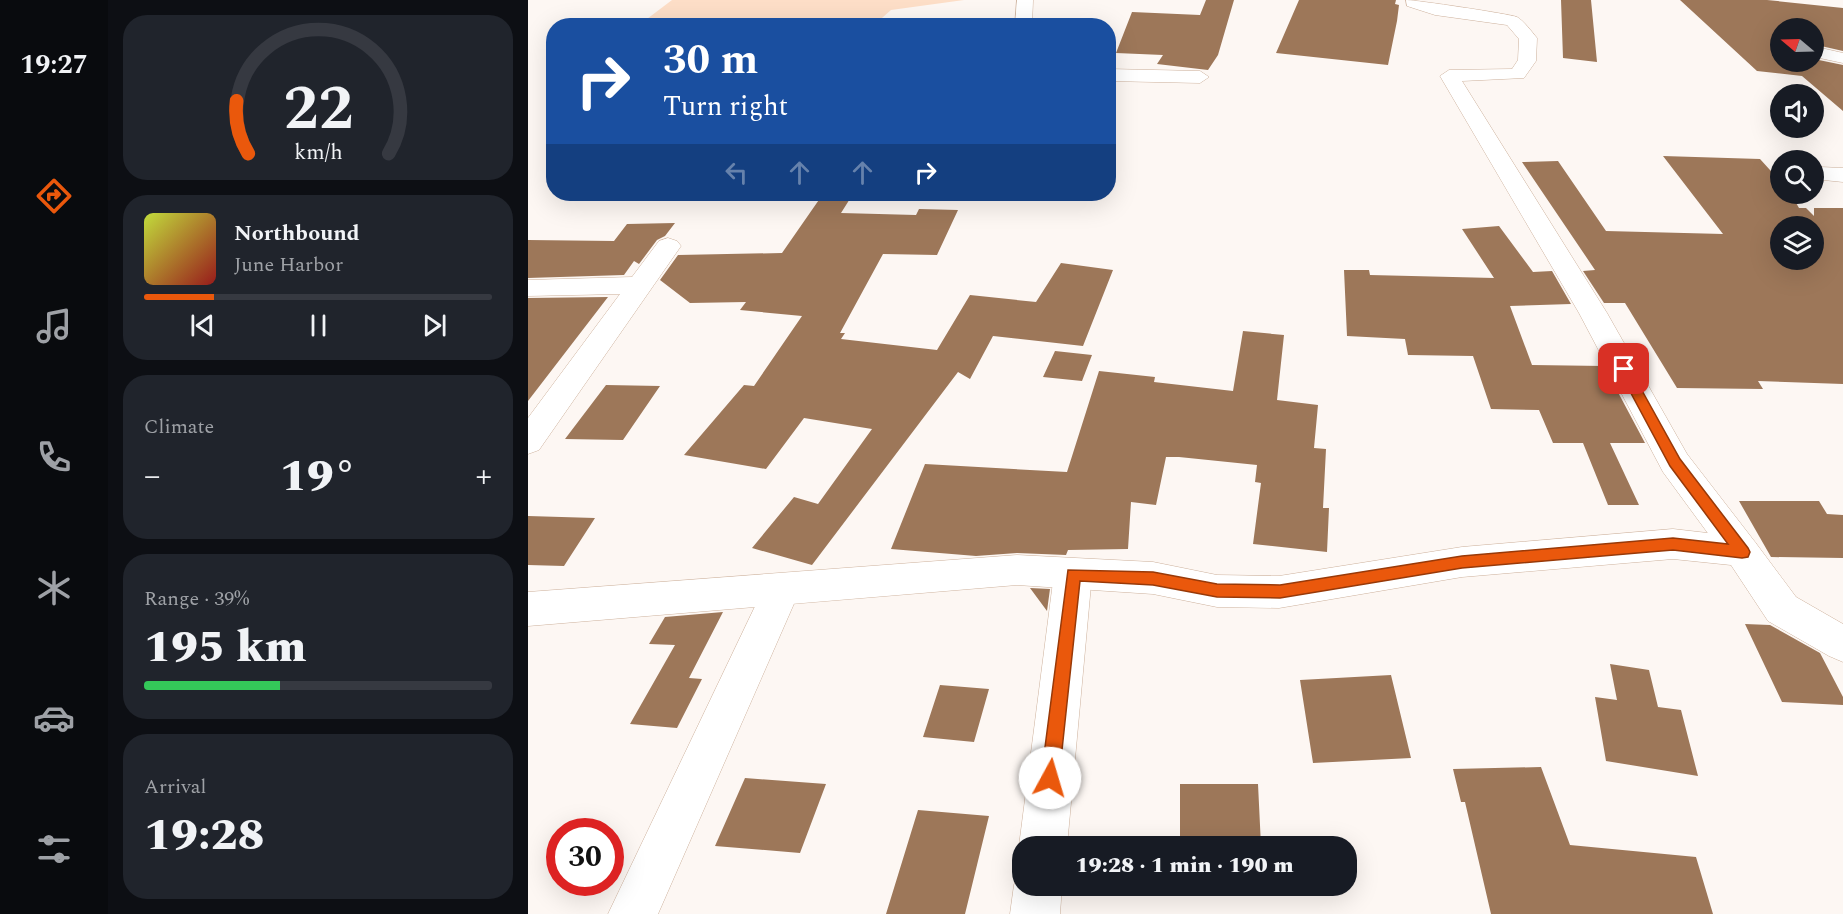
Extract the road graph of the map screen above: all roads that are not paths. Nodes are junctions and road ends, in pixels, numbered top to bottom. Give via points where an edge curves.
1 (1025, 0) edge
2 (1414, 0) edge
3 (1024, 18) edge
4 (1824, 54) edge
5 (1843, 58) edge
6 (1116, 75) edge
7 (1200, 77) dead end
8 (1824, 174) edge
9 (1843, 175) edge
10 (668, 246) dead end
11 (640, 285) junction
12 (528, 288) edge
13 (528, 442) edge
14 (1742, 552) junction
15 (1073, 574) junction
16 (781, 590) junction
17 (528, 609) edge
18 (1843, 644) edge
19 (1043, 836) edge
20 (1037, 896) edge
21 (633, 914) edge
22 (1035, 914) edge

1 - 3 street
2 - 14 street via 1413,3 1435,10 1512,21 1528,38 1527,61 1517,74 1449,76 1593,313 1675,463
4 - 5 street
6 - 7 street
8 - 9 street
10 - 11 street
11 - 12 street
11 - 13 street
14 - 15 street via 1673,544 1462,562 1280,592 1217,591 1153,578
14 - 18 street via 1782,609
15 - 16 street via 1017,570
15 - 19 street
16 - 17 street
16 - 21 street
20 - 22 street

